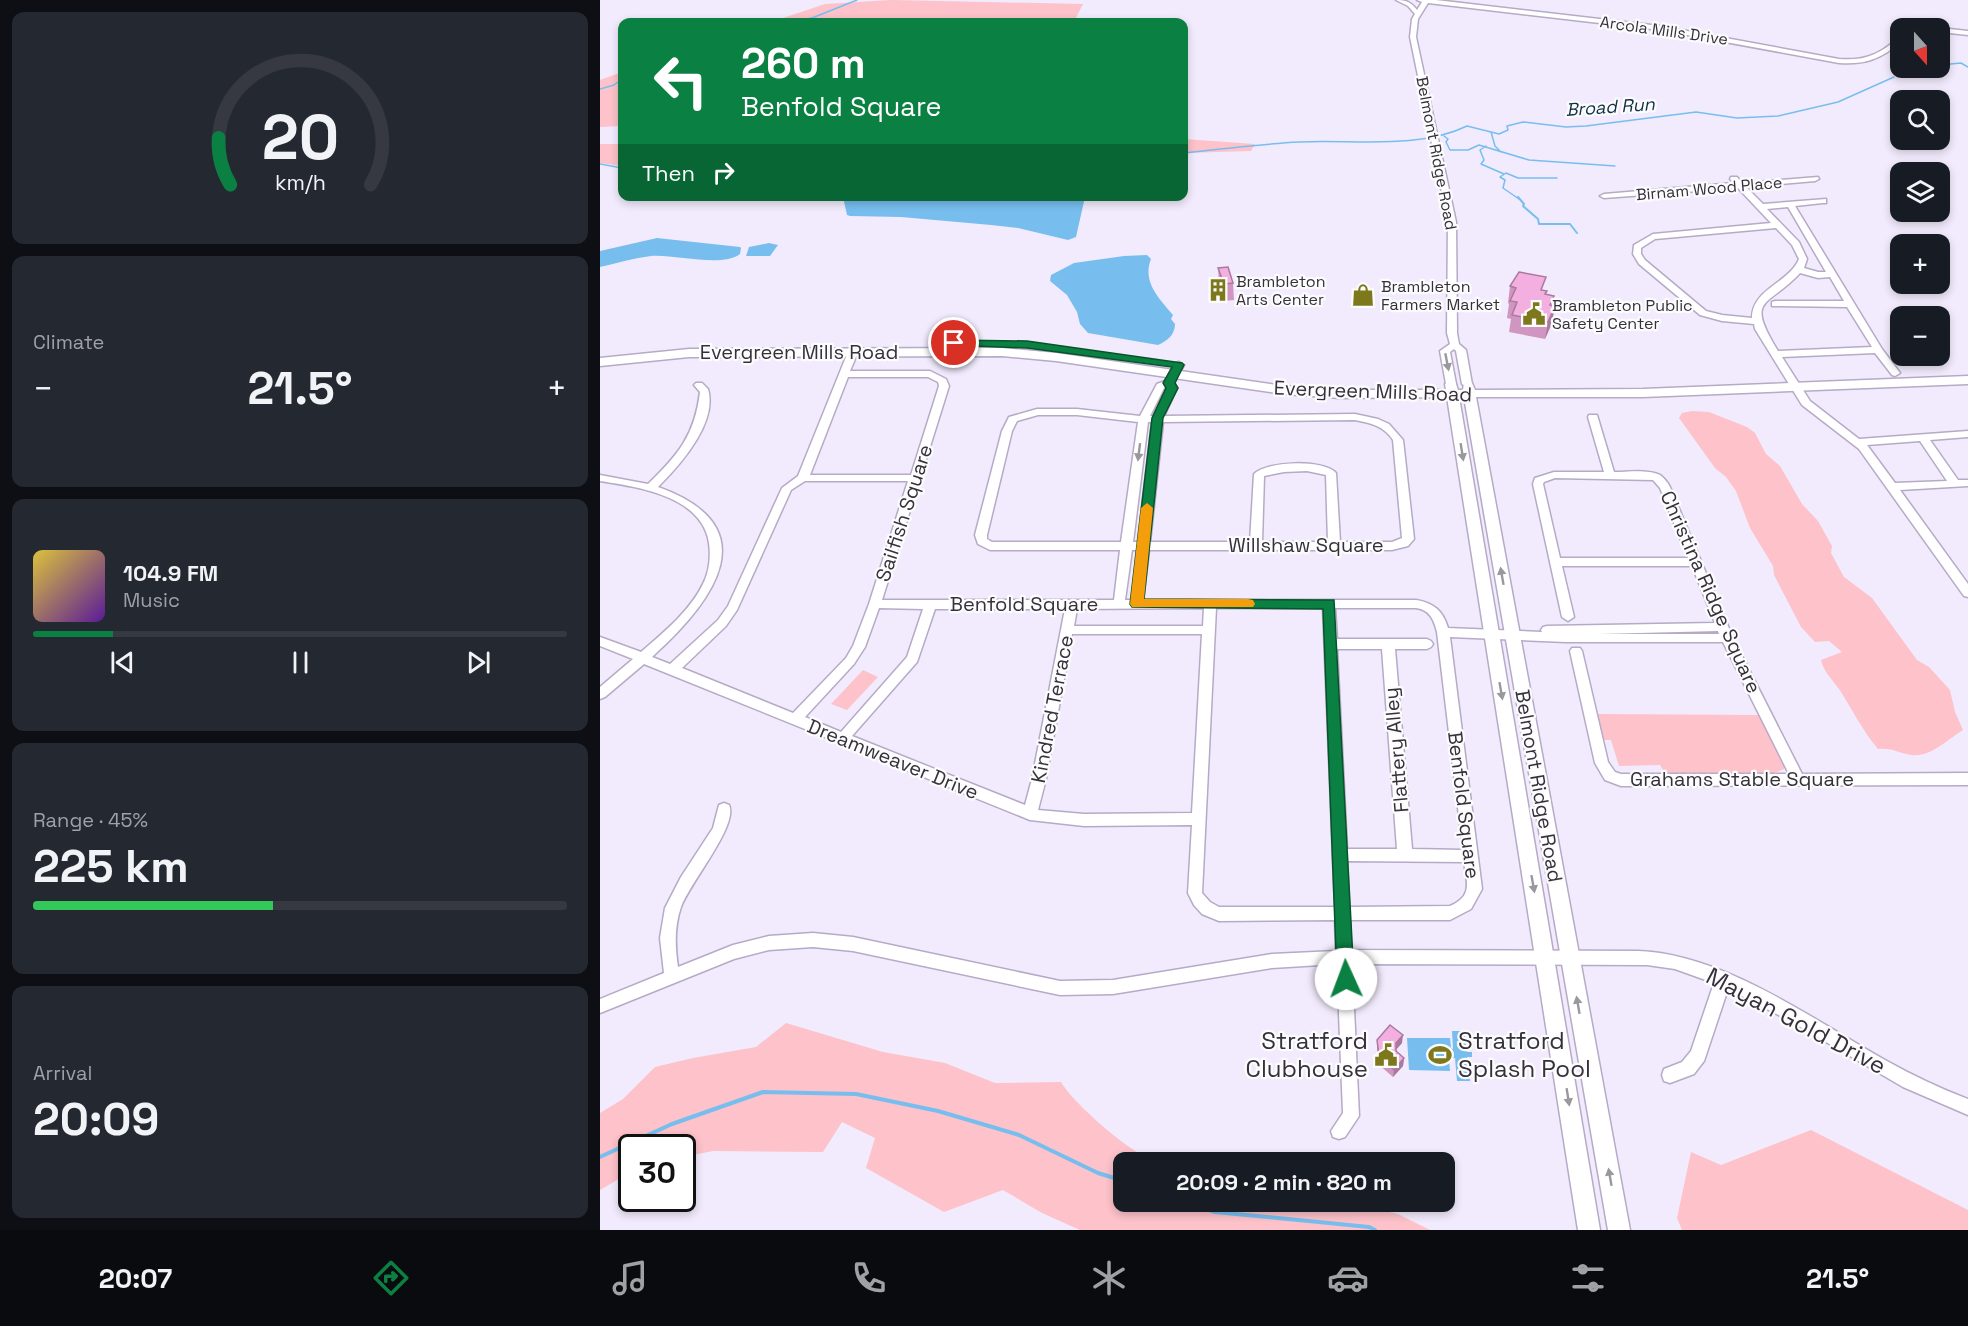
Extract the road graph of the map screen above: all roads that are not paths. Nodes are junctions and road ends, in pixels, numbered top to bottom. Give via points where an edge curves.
1 (1399, 0) edge
2 (1420, 0) edge
3 (1426, 0) edge
4 (1438, 0) edge
5 (1452, 4) junction
6 (1417, 13) junction
7 (1950, 31) edge
8 (1968, 33) edge
9 (1890, 49) edge
10 (1815, 179) dead end
11 (1737, 182) junction
12 (1604, 196) dead end
13 (1823, 201) dead end
14 (1790, 204) junction
15 (1759, 207) junction
16 (1776, 225) junction
17 (1800, 270) junction
18 (1833, 274) junction
19 (1775, 304) dead end
20 (1850, 304) junction
21 (1756, 321) junction
22 (1455, 345) junction
23 (1878, 350) junction
24 (852, 352) junction
25 (600, 353) edge
26 (1775, 354) junction
27 (600, 362) edge
28 (1968, 370) edge
29 (1895, 373) junction
30 (846, 374) junction
31 (1174, 374) junction
32 (1968, 380) edge
33 (1792, 382) junction
34 (699, 385) dead end
35 (1452, 389) junction
36 (1468, 389) junction
37 (1593, 417) dead end
38 (1158, 418) junction
39 (1143, 419) junction
40 (1968, 434) edge
41 (1923, 437) junction
42 (1858, 442) junction
43 (1610, 476) junction
44 (600, 478) edge
45 (803, 478) junction
46 (915, 478) junction
47 (1968, 483) edge
48 (1955, 484) junction
49 (1892, 487) junction
50 (651, 488) junction
51 (1256, 545) junction
52 (1334, 545) junction
53 (1126, 546) junction
54 (1142, 546) junction
55 (1556, 562) junction
56 (1695, 562) junction
57 (1966, 586) edge
58 (875, 604) junction
59 (1072, 604) junction
60 (1119, 604) junction
61 (1137, 604) junction
62 (1210, 604) junction
63 (1329, 604) junction
64 (930, 605) junction
65 (1568, 617) dead end
66 (1067, 630) junction
67 (1208, 630) junction
68 (1443, 632) junction
69 (1725, 633) junction
70 (1491, 634) junction
71 (1512, 634) junction
72 (600, 641) edge
73 (1330, 644) junction
74 (1388, 644) junction
75 (1427, 644) dead end
76 (1576, 651) dead end
77 (641, 657) junction
78 (673, 669) junction
79 (600, 694) edge
80 (795, 719) junction
81 (843, 738) junction
82 (1798, 779) junction
83 (1968, 779) edge
84 (724, 809) dead end
85 (1030, 814) junction
86 (1198, 819) junction
87 (1340, 855) junction
88 (1405, 855) junction
89 (1470, 856) junction
90 (1342, 914) junction
91 (1345, 957) junction
92 (1545, 957) junction
93 (1569, 957) junction
94 (672, 975) junction
95 (1723, 980) junction
96 (600, 1006) edge
97 (1670, 1075) dead end
98 (1968, 1107) edge
99 (1340, 1131) dead end
100 (1589, 1230) edge
101 (1619, 1230) edge

1 - 6 street
2 - 3 street, Arcola Mills Drive
3 - 5 street, Arcola Mills Drive
3 - 6 street, Belmont Ridge Road
4 - 5 street
5 - 9 street, Arcola Mills Drive via 1660,28 1847,62 1876,58
6 - 22 street, Belmont Ridge Road via 1414,45 1453,232 1451,323
7 - 8 street
10 - 11 street, Birnam Wood Place
11 - 12 street, Birnam Wood Place
11 - 15 street
13 - 14 street
14 - 15 street
14 - 18 street
15 - 16 street
16 - 17 street via 1799,249 1803,259
16 - 21 street via 1653,237 1637,247 1642,262 1699,310 1722,318
17 - 18 street
17 - 21 street via 1764,297
18 - 20 street
19 - 20 street
20 - 23 street
21 - 26 street
22 -> 35 street, Belmont Ridge Road via 1445,351
22 - 36 street, Belmont Ridge Road via 1461,350
23 - 26 street
23 - 29 street
24 - 27 main road, Evergreen Mills Road via 689,353
24 - 30 street
24 - 31 main road, Evergreen Mills Road via 1022,354
25 - 31 main road, Evergreen Mills Road via 672,344 1001,343 1058,348
26 - 33 street
28 - 29 main road, Evergreen Mills Road
29 - 33 main road, Evergreen Mills Road
30 - 45 street
30 - 46 street, Sailfish Square via 930,374 943,381
31 - 35 main road, Evergreen Mills Road via 1340,394
31 - 38 street
31 - 39 street via 1160,386
32 - 33 main road, Evergreen Mills Road
33 - 36 main road, Evergreen Mills Road via 1642,393
33 - 42 street via 1806,403
34 - 50 street via 705,390 696,435
35 - 36 main road, Evergreen Mills Road
35 -> 70 main road, Belmont Ridge Road
71 -> 36 main road, Belmont Ridge Road
37 - 43 street
38 - 39 street, Willshaw Square
38 - 52 street, Willshaw Square via 1356,417 1384,424 1398,440 1408,539 1398,545
38 - 54 street
39 -> 53 street
39 - 53 street, Willshaw Square via 1037,412 1013,419 981,535 982,541 990,546
40 - 41 street
41 - 42 street
41 - 48 street
42 - 49 street
43 - 55 street, Christina Ridge Square via 1554,475 1539,480
43 - 56 street, Christina Ridge Square via 1650,476 1662,482
44 - 50 street
45 - 46 street
45 - 78 street via 782,494 728,615
46 - 58 street, Sailfish Square
47 - 48 street
48 - 49 street
49 - 57 street
50 - 77 street via 701,514 712,531 715,567 695,605
51 - 52 street, Willshaw Square
51 - 52 street via 1259,474 1268,469 1323,468 1331,472
51 - 54 street, Willshaw Square
53 - 54 street, Willshaw Square
53 - 60 street
54 - 61 street
55 - 56 street
55 - 65 street, Christina Ridge Square
56 - 69 street, Christina Ridge Square
58 - 64 street, Benfold Square
58 - 80 street, Sailfish Square via 850,661
59 - 60 street, Benfold Square
59 - 64 street, Benfold Square
59 - 66 street, Kindred Terrace
60 - 61 street, Benfold Square
61 - 62 street, Benfold Square
62 - 63 street, Benfold Square
62 - 67 street, Benfold Square
63 - 68 street, Benfold Square via 1426,606 1440,619
63 - 73 street
64 - 81 street via 913,659
66 - 67 street
66 - 85 street, Kindred Terrace
67 - 86 street, Benfold Square
68 - 70 street
68 - 89 street, Benfold Square
69 - 71 street via 1566,638
69 - 82 street, Christina Ridge Square
70 - 71 street
70 -> 92 main road, Belmont Ridge Road
71 - 93 main road, Belmont Ridge Road
72 - 77 street, Dreamweaver Drive
73 - 74 street
73 - 87 street
74 - 75 street
74 - 88 street, Flattery Alley
76 - 82 street, Grahams Stable Square via 1602,763 1610,776 1627,780
77 - 78 street, Dreamweaver Drive
77 - 79 street
78 - 80 street, Dreamweaver Drive
80 - 81 street, Dreamweaver Drive
81 - 85 street, Dreamweaver Drive
82 - 83 street, Grahams Stable Square
84 - 94 street via 720,827 681,888 670,915 667,946
85 - 86 street, Dreamweaver Drive via 1056,819
86 - 90 street, Benfold Square via 1195,892 1204,907 1220,914
87 - 88 street
87 - 90 street
88 - 89 street
89 - 90 street, Benfold Square via 1475,889 1470,901 1458,911
90 - 91 street
91 - 92 street, Mayan Gold Drive
91 - 94 street, Mayan Gold Drive via 1272,961 1113,987 1060,988 853,944 813,940 769,943
91 - 99 street via 1351,1116
92 - 93 street, Mayan Gold Drive
92 -> 100 main road, Belmont Ridge Road
93 - 95 street, Mayan Gold Drive via 1665,960
101 -> 93 main road, Belmont Ridge Road
94 - 96 street, Mayan Gold Drive
95 - 97 street via 1698,1055 1688,1068
95 - 98 street, Mayan Gold Drive via 1760,996 1923,1089

